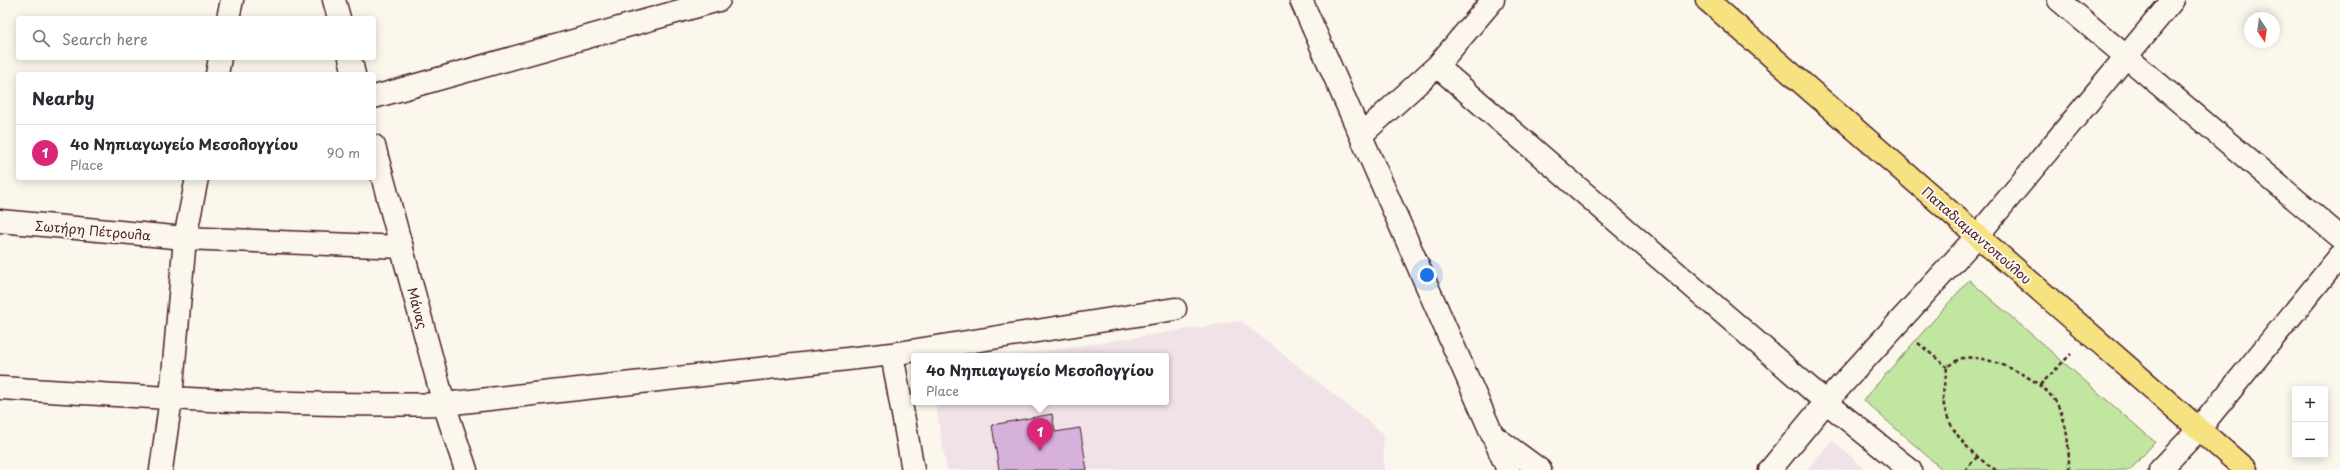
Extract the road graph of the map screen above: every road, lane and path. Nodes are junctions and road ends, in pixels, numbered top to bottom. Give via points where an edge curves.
1 (232, 0) edge
2 (334, 0) edge
3 (718, 0) edge
4 (1301, 0) edge
5 (1493, 0) edge
6 (1707, 0) edge
7 (2059, 0) edge
8 (2173, 0) edge
9 (228, 16) edge
10 (338, 16) edge
11 (2126, 56) junction
12 (220, 60) edge
13 (350, 60) edge
14 (1437, 66) junction
15 (217, 72) edge
16 (354, 72) edge
17 (376, 96) edge
18 (1361, 135) junction
19 (376, 153) edge
20 (197, 180) edge
21 (0, 221) edge
22 (1978, 235) junction
23 (2340, 237) edge
24 (185, 238) junction
25 (402, 247) junction
26 (2340, 256) edge
27 (1175, 309) dead end
28 (1896, 324) junction
29 (2091, 334) junction
30 (892, 354) junction
31 (1947, 367) junction
32 (2040, 385) junction
33 (0, 388) edge
34 (171, 398) junction
35 (1826, 402) junction
36 (444, 404) junction
37 (2198, 429) junction
38 (1494, 437) junction
39 (1978, 456) junction
40 (161, 470) edge
41 (466, 470) edge
42 (913, 470) edge
43 (1508, 470) edge
44 (1540, 470) edge
45 (1770, 470) edge
46 (1910, 470) edge
47 (1965, 470) edge
48 (1996, 470) edge
49 (2069, 470) edge
50 (2160, 470) edge
51 (2246, 470) edge

1 - 9 street
2 - 10 street
3 - 17 street
4 - 18 street
5 - 14 street
6 - 22 main road, Παπαδιαμαντοπούλου
7 - 11 street
8 - 11 street
11 - 22 street
11 - 23 street
12 - 15 street
13 - 16 street
14 - 18 street
14 - 35 street
18 - 38 street
19 - 25 street, Μάνας
20 - 24 street
21 - 24 street, Σωτήρη Πέτρουλα
22 - 28 street
22 - 29 main road, Παπαδιαμαντοπούλου
24 - 25 street, Σωτήρη Πέτρουλα
24 - 34 street
25 - 36 street, Μάνας
26 - 37 street
27 - 30 street
28 - 31 path
28 - 35 street
29 - 32 path
29 - 37 main road, Παπαδιαμαντοπούλου
30 - 36 street
30 - 42 street
31 - 32 path via 1962,358 1984,360 2012,368
31 - 39 path via 1943,398 1950,419 1959,437
32 - 49 path via 2057,403 2065,424
33 - 34 street
34 - 36 street via 379,405
34 - 40 street
35 - 45 street
35 - 46 street
36 - 41 street, Μάνας
37 - 50 street
37 - 51 main road, Παπαδιαμαντοπούλου
38 - 43 street
38 - 44 street
39 - 47 path
39 - 48 path

